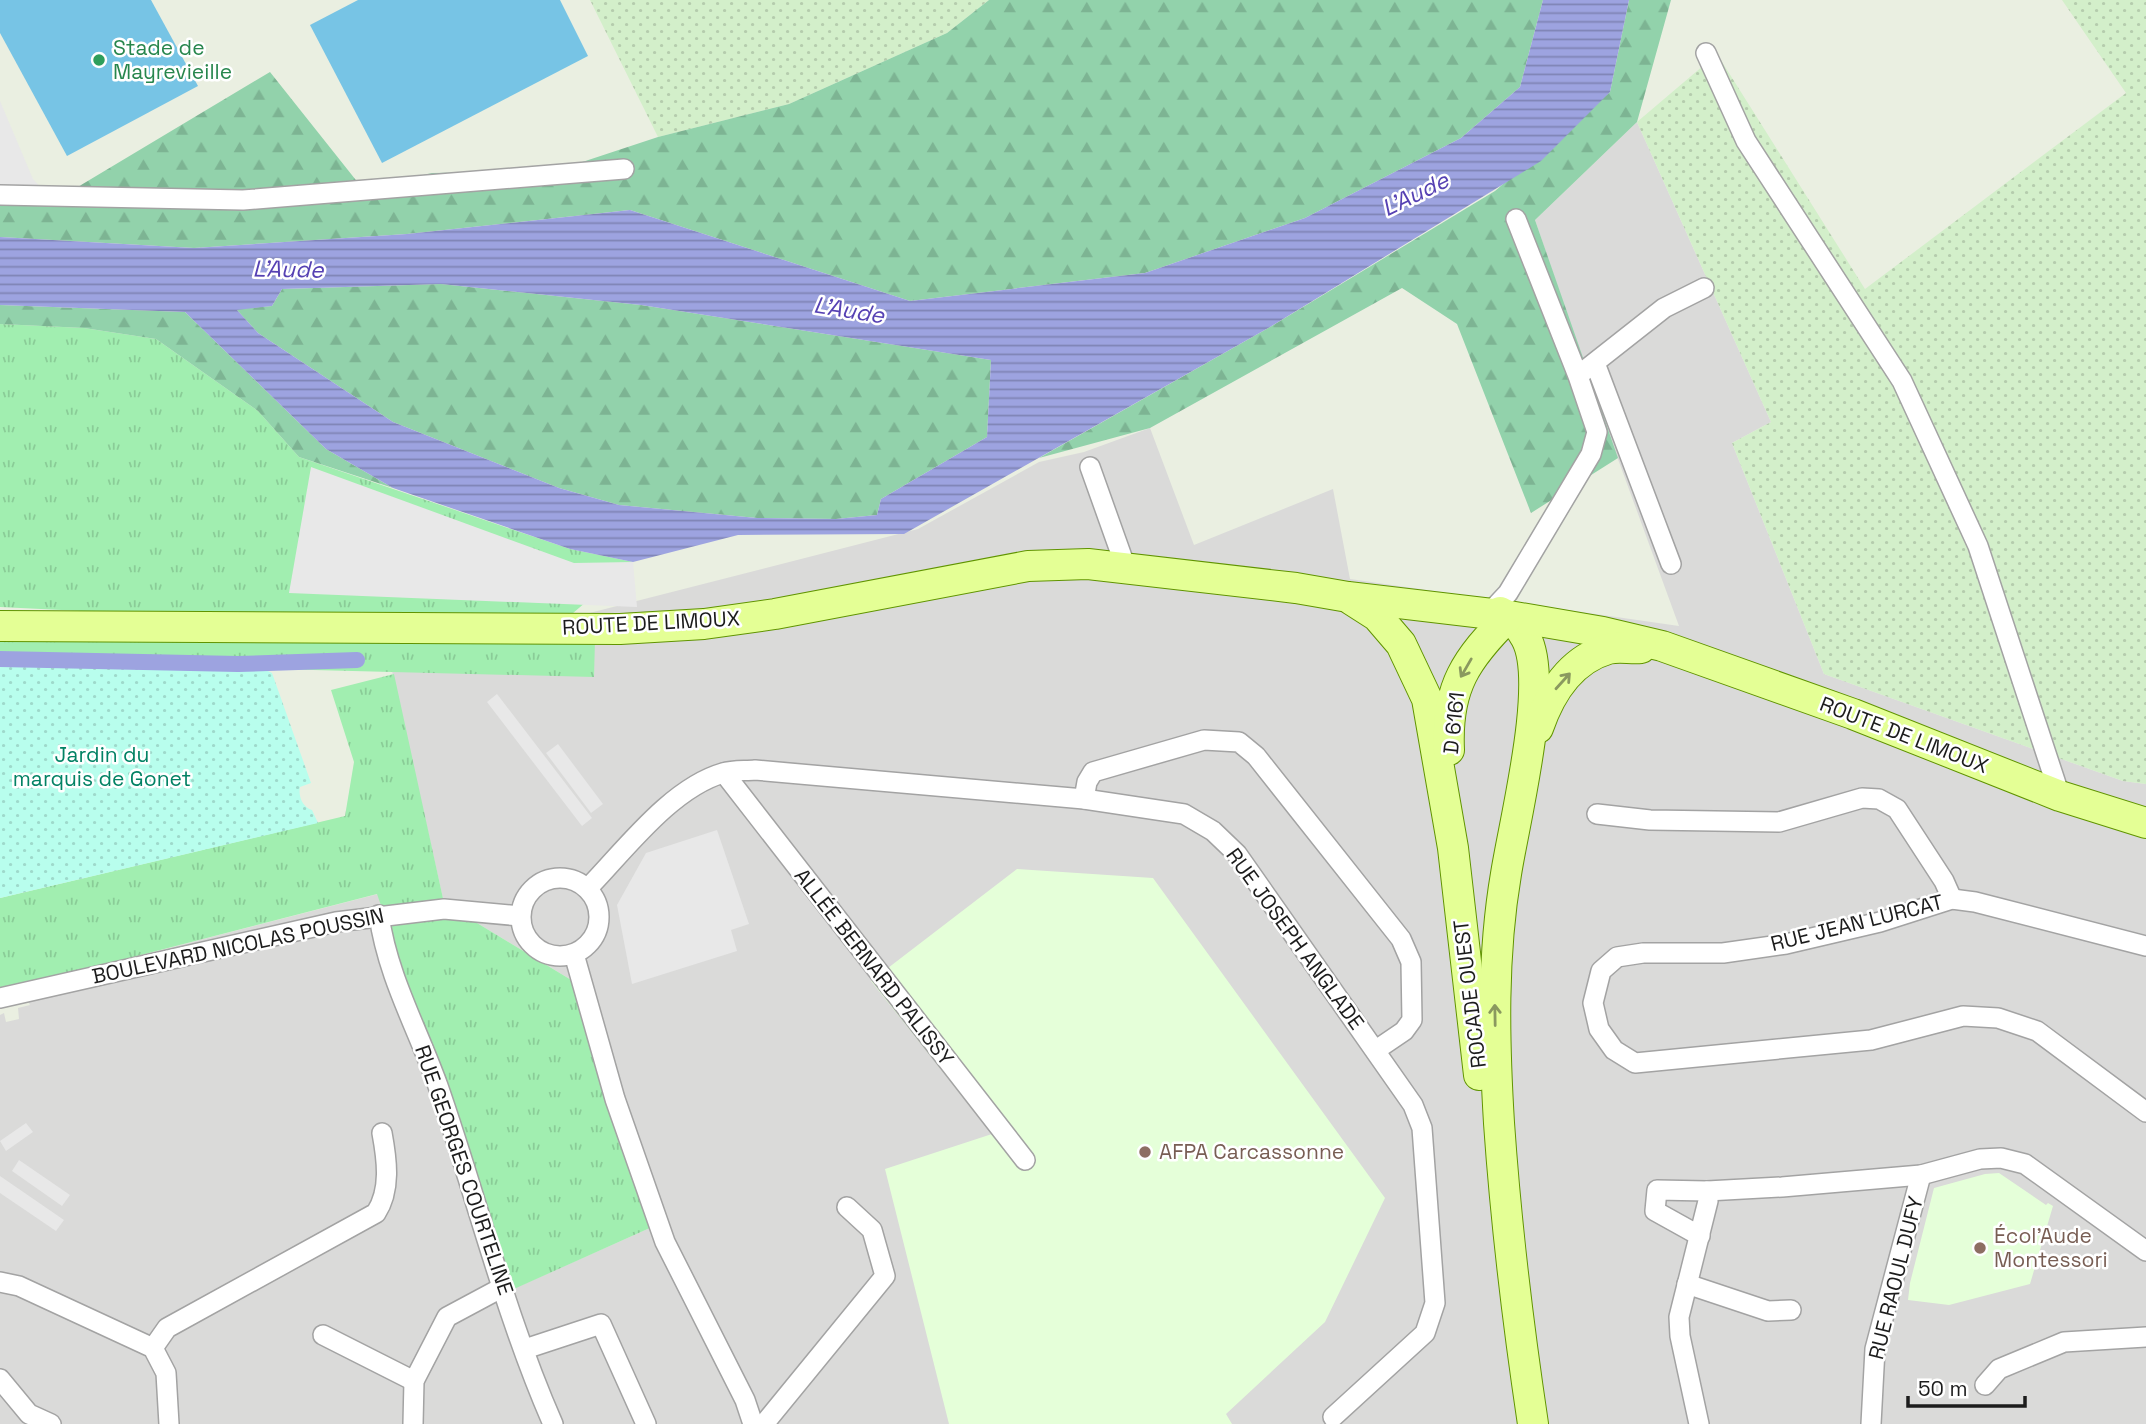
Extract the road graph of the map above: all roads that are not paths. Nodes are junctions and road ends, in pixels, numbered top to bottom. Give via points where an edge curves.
1 (1706, 53) dead end
2 (624, 169) dead end
3 (0, 195) edge
4 (1516, 219) dead end
5 (1704, 288) dead end
6 (1595, 363) junction
7 (1578, 376) junction
8 (1090, 467) dead end
9 (1671, 564) dead end
10 (1126, 568) junction
11 (1296, 588) junction
12 (1348, 597) junction
13 (1503, 606) junction
14 (0, 626) edge
15 (1662, 646) junction
16 (1439, 758) joint
17 (1527, 765) junction
18 (724, 773) junction
19 (2060, 796) junction
20 (1084, 799) junction
21 (1597, 814) dead end
22 (2146, 823) edge
23 (1453, 848) junction
24 (587, 888) junction
25 (1952, 899) junction
26 (379, 915) junction
27 (520, 916) junction
28 (2146, 946) edge
29 (574, 954) junction
30 (0, 999) edge
31 (1376, 1051) junction
32 (2146, 1112) edge
33 (383, 1133) dead end
34 (1025, 1160) dead end
35 (1921, 1175) junction
36 (1707, 1191) junction
37 (848, 1207) dead end
38 (1507, 1230) junction
39 (1700, 1236) junction
40 (2146, 1251) edge
41 (0, 1282) edge
42 (1687, 1284) junction
43 (503, 1287) junction
44 (1791, 1310) dead end
45 (323, 1335) dead end
46 (2146, 1337) edge
47 (153, 1348) junction
48 (525, 1349) junction
49 (0, 1379) edge
50 (414, 1381) junction
51 (1985, 1385) dead end
52 (1333, 1417) dead end
53 (51, 1424) edge
54 (169, 1424) edge
55 (413, 1424) edge
56 (553, 1424) edge
57 (646, 1424) edge
58 (753, 1424) edge
59 (764, 1424) edge
60 (1533, 1424) edge
61 (1699, 1424) edge
62 (1871, 1424) edge

1 - 19 street via 1746,141 1902,381 1978,546
2 - 3 street via 243,200
4 - 7 street
5 - 6 street via 1664,308
6 - 7 street
6 - 9 street
7 - 13 street via 1597,432 1591,454
8 - 10 street
10 - 11 main road, ROUTE DE LIMOUX / D 6161
10 - 14 main road, ROUTE DE LIMOUX / D 6161 via 1028,566 786,612 704,624 620,629
11 - 12 main road, D 6161
11 - 13 main road, D 6161 via 1346,586
12 - 13 main road, D 6161
12 - 16 main road, D 6161 / D 6161 via 1377,616 1401,644 1427,699
13 - 15 main road, ROUTE DE LIMOUX
13 - 17 main road, ROCADE OUEST via 1527,639 1534,681
13 -> 23 main road, D 6161 / D 6161 via 1453,691 1448,732
17 -> 15 main road, ROCADE OUEST via 1546,703 1574,669 1609,649
15 - 19 main road, ROUTE DE LIMOUX via 1853,714
16 - 23 main road, ROCADE OUEST / D 6161
38 -> 17 main road, ROCADE OUEST via 1494,972 1505,876
18 - 20 street, RUE JOSEPH ANGLADE via 755,770
18 - 24 street, RUE JOSEPH ANGLADE via 675,799
18 - 34 street, ALLÉE BERNARD PALISSY
19 - 22 main road, ROUTE DE LIMOUX
20 - 31 street, RUE JOSEPH ANGLADE via 1184,814 1213,831 1237,854
20 - 31 street via 1093,772 1204,740 1239,742 1256,755 1401,939 1411,962 1412,1020
21 - 25 street via 1663,821 1779,822 1862,798 1879,799 1897,809
23 - 38 main road, ROCADE OUEST via 1485,1133
24 - 27 street via 571,879 555,877 540,882 528,892
24 - 29 street via 599,912 598,926 592,941
25 - 28 street, RUE JEAN LURCAT
25 - 32 street, RUE JEAN LURCAT via 1786,944 1723,953 1617,957 1601,971 1592,1003 1599,1028 1614,1050 1635,1063 1871,1040 1963,1016 1998,1018 2036,1031
26 - 27 street, BOULEVARD NICOLAS POUSSIN via 444,909
26 - 30 street, BOULEVARD NICOLAS POUSSIN
26 - 43 street, RUE GEORGES COURTELINE via 382,940 438,1086
27 - 29 street via 521,927 536,949 559,957
29 - 58 street via 615,1100 665,1242
31 - 52 street, RUE JOSEPH ANGLADE via 1413,1105 1422,1128 1435,1303 1425,1333
33 - 47 street via 387,1163 383,1202 376,1213 167,1328
35 - 36 street
35 - 40 street via 1980,1158 2025,1164
35 - 62 street, RUE RAOUL DUFY via 1875,1349
36 - 39 street
36 - 39 street via 1657,1190 1655,1211
37 - 59 street via 872,1230 885,1276
38 - 60 main road, ROCADE OUEST
39 - 42 street
41 - 47 street via 19,1286
42 - 44 street via 1768,1311
42 - 61 street via 1679,1317 1680,1336
43 - 48 street, RUE GEORGES COURTELINE
43 - 50 street via 447,1317
45 - 50 street
46 - 51 street via 2064,1342 1999,1369
47 - 54 street via 166,1373
48 - 56 street, RUE GEORGES COURTELINE
48 - 57 street via 601,1324
49 - 53 street via 29,1413
50 - 55 street

